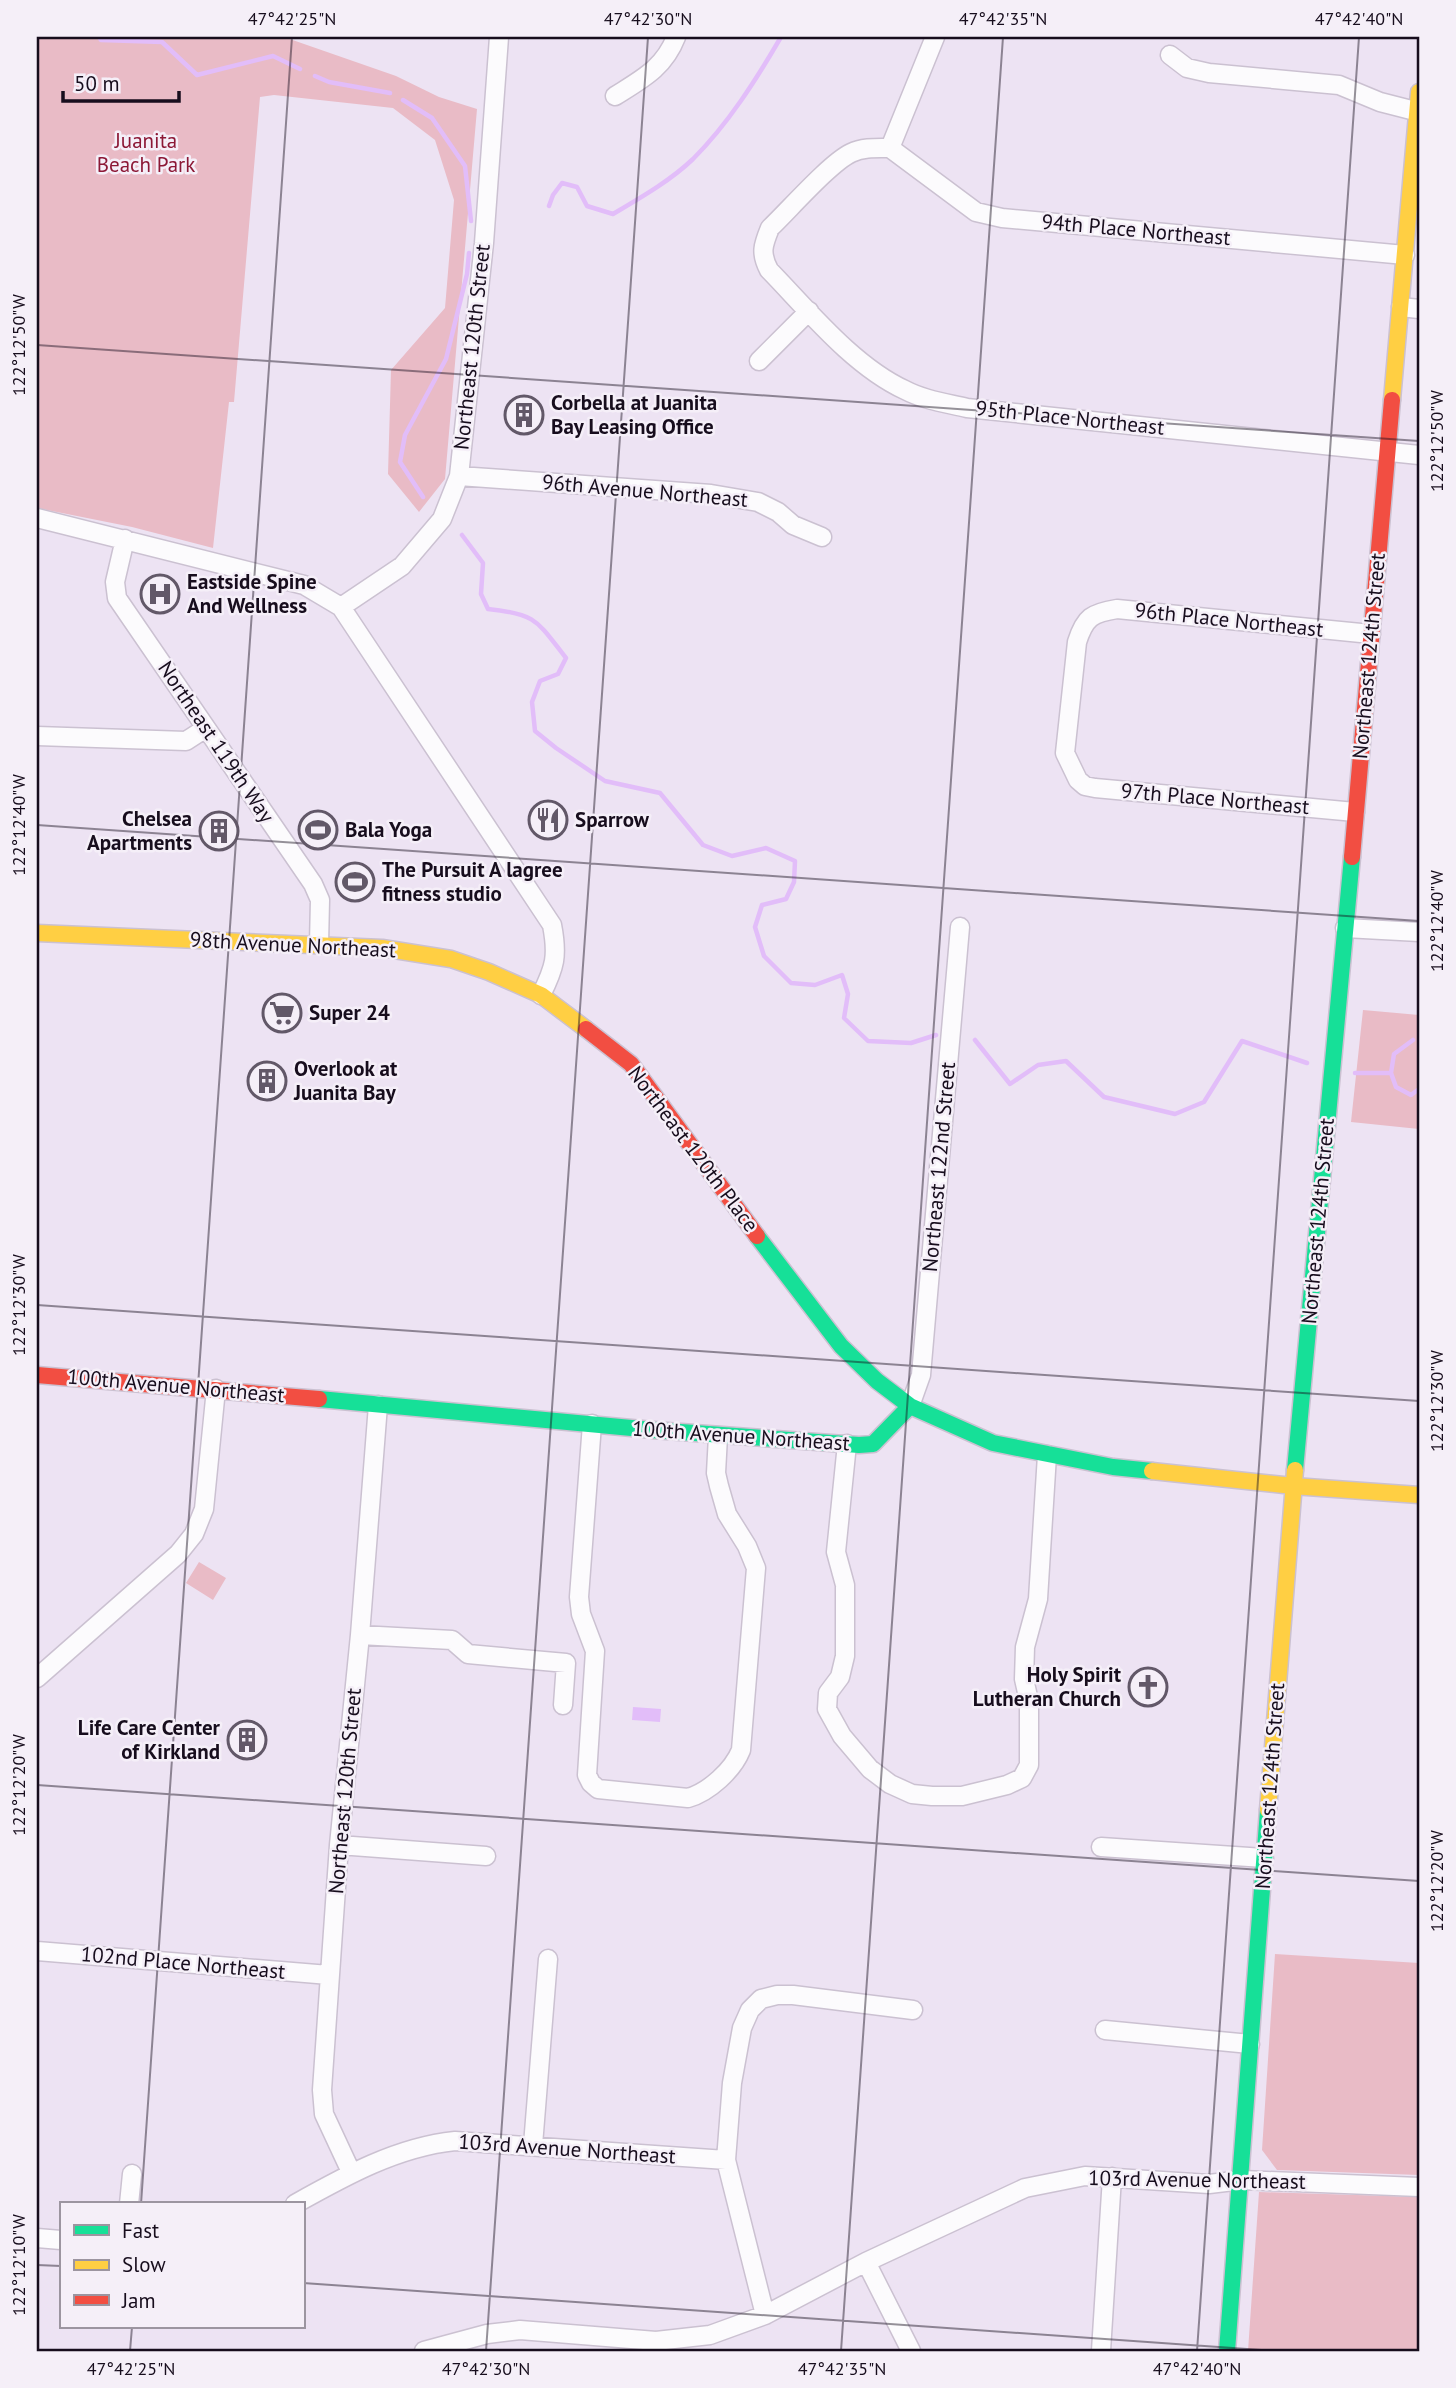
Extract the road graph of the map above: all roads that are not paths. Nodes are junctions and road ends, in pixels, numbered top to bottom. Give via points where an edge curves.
1 (499, 37) edge
2 (676, 37) edge
3 (935, 37) edge
4 (1170, 55) dead end
5 (1419, 92) edge
6 (615, 96) dead end
7 (1418, 112) edge
8 (890, 148) junction
9 (1405, 255) junction
10 (1401, 307) junction
11 (1419, 309) edge
12 (809, 311) junction
13 (759, 361) dead end
14 (1387, 450) junction
15 (1419, 455) edge
16 (459, 476) junction
17 (37, 518) edge
18 (822, 537) dead end
19 (125, 539) junction
20 (341, 607) junction
21 (1371, 634) junction
22 (206, 728) junction
23 (37, 736) edge
24 (1078, 780) joint
25 (1355, 812) junction
26 (960, 927) dead end
27 (1345, 928) junction
28 (1419, 932) edge
29 (37, 933) edge
30 (319, 944) junction
31 (541, 995) junction
32 (37, 1375) edge
33 (216, 1389) junction
34 (378, 1405) junction
35 (910, 1406) junction
36 (592, 1424) junction
37 (718, 1436) junction
38 (847, 1444) junction
39 (1047, 1455) junction
40 (1293, 1486) junction
41 (1419, 1495) edge
42 (360, 1635) junction
43 (37, 1678) edge
44 (562, 1705) dead end
45 (339, 1845) junction
46 (1101, 1847) dead end
47 (486, 1856) dead end
48 (1264, 1858) junction
49 (37, 1951) edge
50 (548, 1959) dead end
51 (329, 1975) junction
52 (914, 2010) dead end
53 (1105, 2030) dead end
54 (1250, 2043) junction
55 (533, 2145) junction
56 (726, 2160) junction
57 (351, 2172) junction
58 (132, 2174) dead end
59 (1112, 2178) junction
60 (1241, 2180) junction
61 (1419, 2186) edge
62 (129, 2202) edge
63 (298, 2202) edge
64 (37, 2238) edge
65 (60, 2240) edge
66 (866, 2262) junction
67 (765, 2315) junction
68 (424, 2351) edge
69 (911, 2351) edge
70 (1101, 2351) edge
71 (1227, 2351) edge

1 - 16 street, Northeast 120th Street via 484,243
2 - 6 street via 654,70
3 - 8 street
4 - 7 street via 1187,68 1339,85
5 - 7 main road, Northeast 124th Street
7 - 9 main road, Northeast 124th Street
8 - 9 street, 94th Place Northeast via 976,212 1002,218
8 - 12 street, 95th Place Northeast via 852,152 770,228 762,257
9 - 10 main road, Northeast 124th Street
10 - 11 street
10 - 14 main road, Northeast 124th Street
12 - 13 street
12 - 14 street, 95th Place Northeast via 874,371 929,400 967,408
14 - 15 street, 95th Place Northeast
14 - 21 main road, Northeast 124th Street
16 - 18 street, 96th Avenue Northeast via 711,494 758,502
16 - 20 street, Northeast 120th Street via 442,519 402,566
17 - 19 street
19 - 20 street via 304,585
19 - 22 street, Northeast 119th Way via 115,582 117,598
20 - 31 street via 552,925 555,967
21 - 24 street, 96th Place Northeast via 1117,609 1089,617 1077,642 1065,753
21 - 25 main road, Northeast 124th Street
22 - 23 street via 186,741
22 - 30 street, Northeast 119th Way via 313,884 320,900
24 - 25 street, 97th Place Northeast via 1095,789
25 - 27 main road, Northeast 124th Street
26 - 35 street, Northeast 122nd Street via 922,1374
27 - 28 street
27 - 40 main road, Northeast 124th Street
29 - 30 main road, 98th Avenue Northeast
30 - 31 main road, 98th Avenue Northeast via 451,959
31 - 35 main road, Northeast 120th Place via 631,1064 841,1346
32 - 33 main road, 100th Avenue Northeast
33 - 34 main road, 100th Avenue Northeast
33 - 43 street via 204,1509 194,1534 178,1554
34 - 36 main road, 100th Avenue Northeast
34 - 42 street, Northeast 120th Street
35 - 38 main road, 100th Avenue Northeast via 873,1444
35 - 39 main road via 993,1443
36 - 37 main road, 100th Avenue Northeast
36 - 37 street via 579,1597 595,1651 587,1775 598,1789 688,1798 699,1795 736,1763 741,1750 756,1568 727,1514 716,1473
37 - 38 main road, 100th Avenue Northeast
38 - 39 street via 836,1552 845,1585 845,1656 840,1677 828,1693 827,1709 842,1736 870,1769 912,1794 932,1796 962,1796 1007,1785 1022,1778 1029,1765 1025,1647 1038,1599
39 - 40 main road via 1113,1467
40 - 41 main road
40 - 48 main road, Northeast 124th Street
42 - 44 street via 452,1640 468,1654 566,1663
42 - 45 street, Northeast 120th Street
45 - 47 street
45 - 51 street, Northeast 120th Street
46 - 48 street
48 - 54 main road, Northeast 124th Street
49 - 51 street, 102nd Place Northeast
50 - 55 street
51 - 57 street, Northeast 120th Street via 324,2114
52 - 56 street via 793,1995 761,2000 742,2028
53 - 54 street
54 - 60 main road, Northeast 124th Street
55 - 56 street, 103rd Avenue Northeast
55 - 57 street, 103rd Avenue Northeast via 428,2144
56 - 67 street
57 - 63 street, 103rd Avenue Northeast
58 - 62 street
59 - 60 street, 103rd Avenue Northeast
59 - 66 street, 103rd Avenue Northeast via 1085,2176 1025,2188
59 - 70 street
60 - 61 street, 103rd Avenue Northeast
60 - 71 main road, Northeast 124th Street
64 - 65 street
66 - 67 street, 103rd Avenue Northeast
66 - 69 street
67 - 68 street, 103rd Avenue Northeast via 710,2335 683,2339 520,2330

